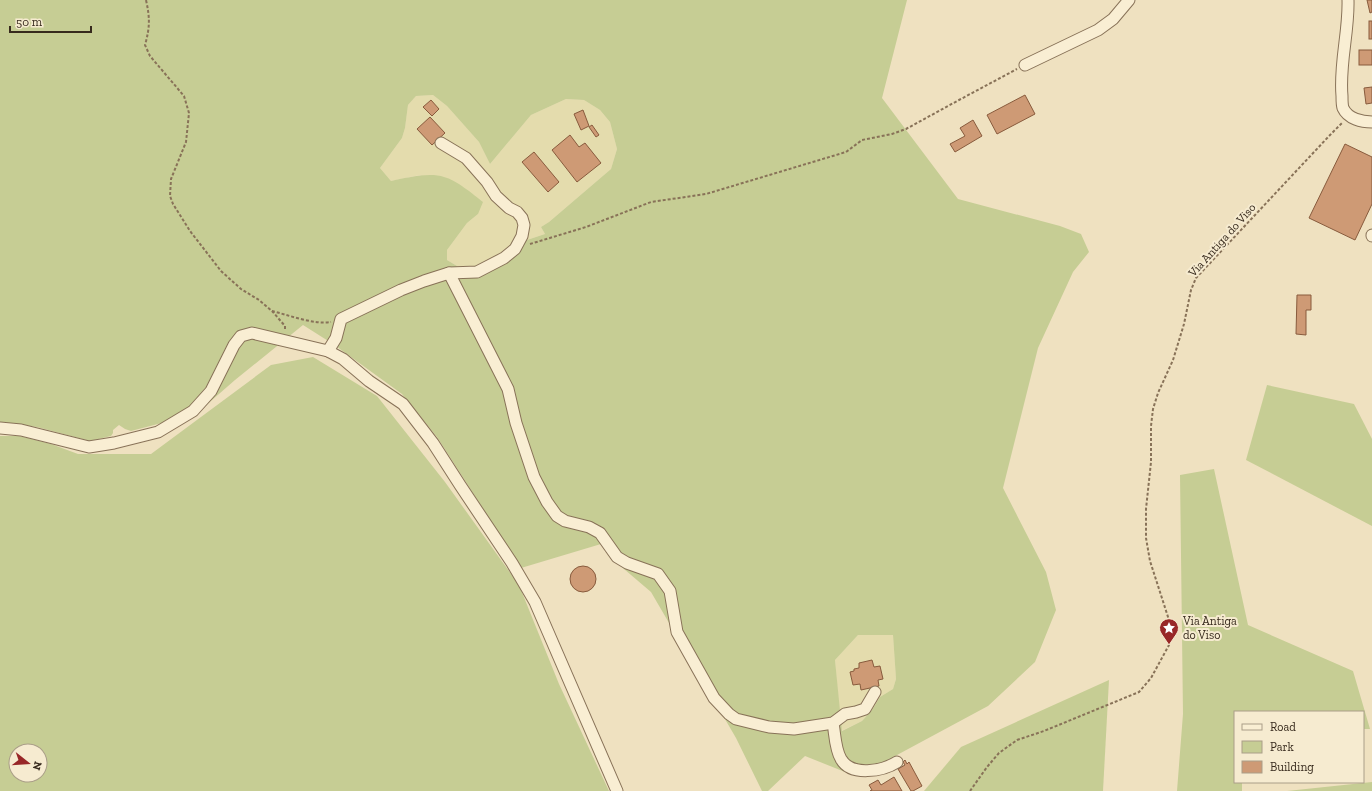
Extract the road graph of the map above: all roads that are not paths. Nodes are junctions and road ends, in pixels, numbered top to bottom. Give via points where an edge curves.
1 (1129, 0) edge
2 (1348, 0) edge
3 (1025, 65) road end
4 (1372, 122) edge
5 (441, 143) dead end
6 (449, 273) junction
7 (328, 351) junction
8 (0, 428) edge
9 (875, 692) dead end
10 (833, 723) junction
11 (897, 762) dead end
12 (617, 791) edge

1 - 3 street via 1113,19 1098,30
2 - 4 street via 1341,84 1343,108 1350,116 1363,122
5 - 6 street via 466,158 496,196 517,212 524,225 515,249 504,258 477,272
6 - 7 street via 401,290 342,319 336,338
6 - 10 street via 508,389 534,477 557,516 600,533 618,557 627,563 658,574 670,591 677,632 714,698 729,714 736,719 769,727 794,729
7 - 8 street via 252,333 242,336 234,345 211,391 193,411 158,432 114,443 89,446 21,430
7 - 12 street via 344,359 403,404 433,443 512,563 535,602
9 - 10 street via 865,709 845,714
10 - 11 street via 841,760 850,767 864,772

